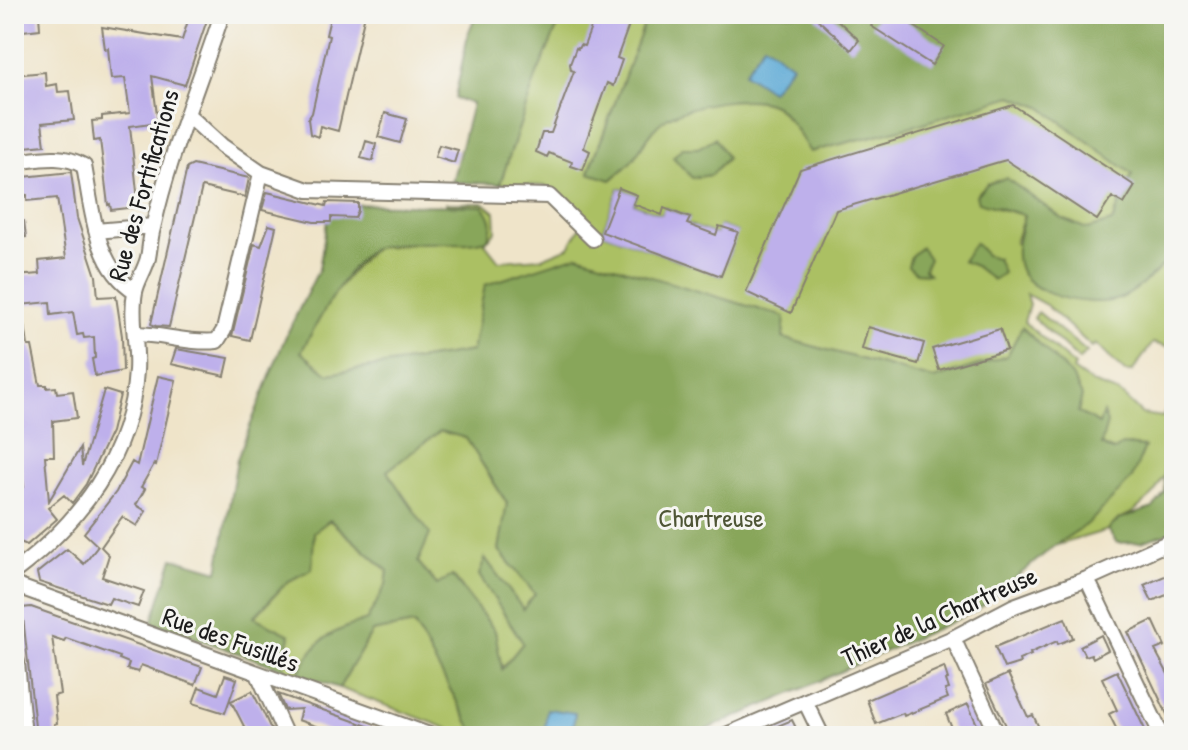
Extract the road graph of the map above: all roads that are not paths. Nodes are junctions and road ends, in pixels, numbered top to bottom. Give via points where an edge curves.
1 (222, 14) edge
2 (188, 115) junction
3 (14, 162) edge
4 (261, 173) junction
5 (153, 226) junction
6 (96, 231) junction
7 (593, 239) dead end
8 (135, 291) junction
9 (135, 334) junction
10 (1174, 540) edge
11 (14, 572) edge
12 (1087, 579) junction
13 (14, 585) edge
14 (953, 638) junction
15 (14, 663) edge
16 (258, 674) junction
17 (805, 701) junction
18 (21, 736) edge
19 (286, 736) edge
20 (432, 736) edge
21 (724, 736) edge
22 (822, 736) edge
23 (998, 736) edge
24 (1162, 736) edge

1 - 2 street, Rue des Fortifications
2 - 4 street
2 - 5 street, Rue des Fortifications
3 - 6 street via 57,157 84,166
4 - 7 street via 308,190 549,196
4 - 9 street via 217,341
5 - 6 street
5 - 8 street, Rue des Fortifications
6 - 8 street via 121,283
8 - 9 street, Rue des Fortifications
9 - 11 street, Rue des Fortifications via 137,371 119,446 82,509
10 - 12 street, Thier de la Chartreuse
12 - 14 street, Thier de la Chartreuse via 1014,606
12 - 24 street
13 - 16 street, Rue des Fusillés
14 - 17 street, Thier de la Chartreuse
14 - 23 street
15 - 18 main road
16 - 19 street
16 - 20 street, Rue des Fusillés
17 - 21 street, Thier de la Chartreuse
17 - 22 street

